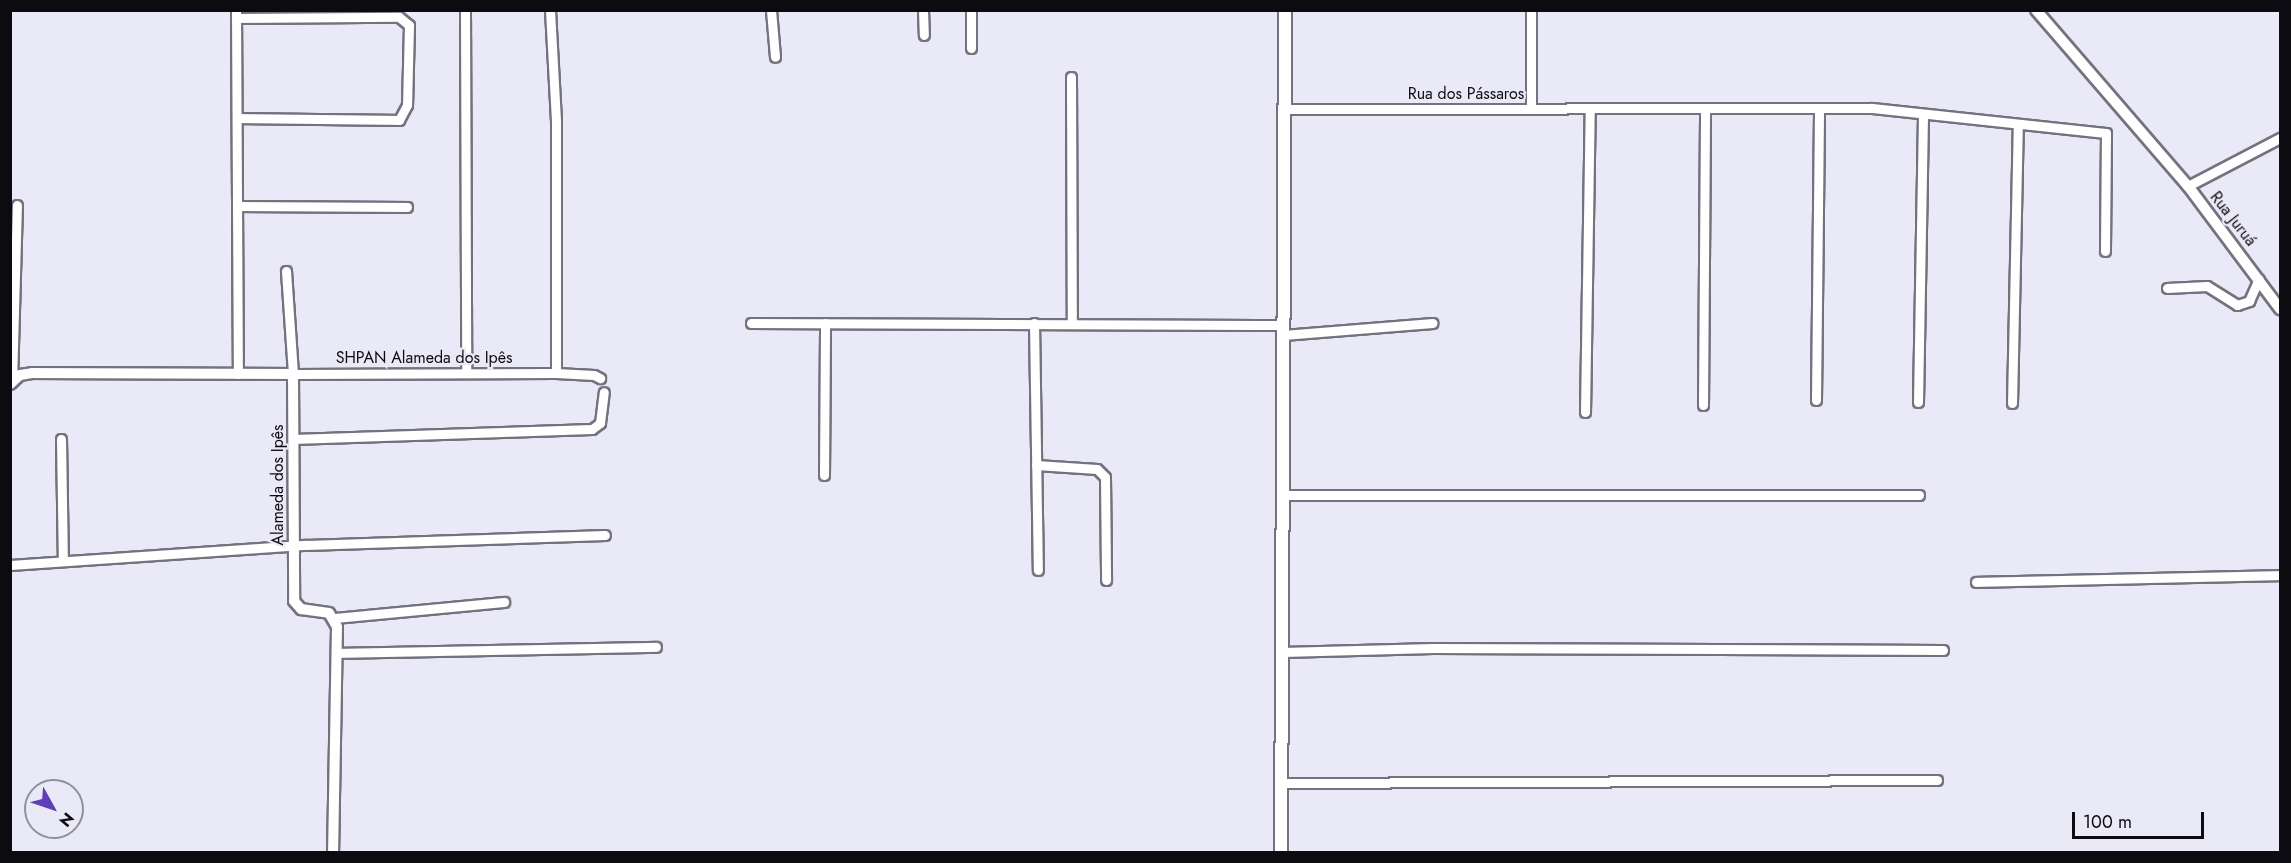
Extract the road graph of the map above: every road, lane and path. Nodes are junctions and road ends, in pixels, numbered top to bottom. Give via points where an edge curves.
1 (465, 10) edge
2 (550, 10) edge
3 (771, 10) edge
4 (923, 10) edge
5 (971, 10) edge
6 (1285, 10) edge
7 (1531, 10) edge
8 (2036, 10) edge
9 (236, 14) edge
10 (924, 35) dead end
11 (971, 48) dead end
12 (775, 57) dead end
13 (1071, 77) dead end
14 (1284, 109) junction
15 (1531, 109) junction
16 (1704, 109) junction
17 (1819, 109) junction
18 (1590, 110) junction
19 (1923, 114) junction
20 (237, 118) junction
21 (2018, 124) junction
22 (2280, 138) edge
23 (2188, 186) junction
24 (17, 205) dead end
25 (237, 206) junction
26 (407, 207) dead end
27 (2105, 251) dead end
28 (286, 271) dead end
29 (2259, 279) junction
30 (2166, 288) dead end
31 (2280, 309) edge
32 (1072, 322) junction
33 (1433, 322) dead end
34 (751, 323) dead end
35 (825, 323) junction
36 (1034, 323) junction
37 (1283, 330) junction
38 (466, 372) junction
39 (556, 373) junction
40 (238, 374) junction
41 (293, 374) junction
42 (600, 378) dead end
43 (11, 383) edge
44 (604, 392) dead end
45 (1816, 400) dead end
46 (1918, 402) dead end
47 (2012, 403) dead end
48 (1702, 405) dead end
49 (1585, 412) dead end
50 (61, 439) dead end
51 (293, 439) junction
52 (1036, 465) junction
53 (824, 475) dead end
54 (1283, 495) junction
55 (1919, 495) dead end
56 (605, 535) dead end
57 (293, 546) junction
58 (63, 561) junction
59 (10, 565) edge
60 (1038, 570) dead end
61 (2280, 575) edge
62 (1106, 580) dead end
63 (1976, 582) dead end
64 (504, 602) dead end
65 (334, 618) junction
66 (656, 647) dead end
67 (1943, 650) dead end
68 (1282, 652) junction
69 (337, 653) junction
70 (1937, 780) dead end
71 (1281, 783) junction
72 (333, 852) edge
73 (1281, 852) edge

1 - 38 street
2 - 39 street via 556,121
3 - 12 street
4 - 10 street
5 - 11 street
6 - 14 main road
7 - 15 street
8 - 23 street, Rua Juruá
9 - 20 street
9 - 20 street via 399,17 409,25 407,105 399,120
13 - 32 street
14 - 15 street, Rua dos Pássaros
14 - 37 main road
15 - 18 street, Rua dos Pássaros
16 - 17 street, Rua dos Pássaros
16 - 18 street, Rua dos Pássaros
16 - 48 street
17 - 19 street, Rua dos Pássaros
17 - 45 street
18 - 49 street
19 - 21 street, Rua dos Pássaros
19 - 46 street
20 - 25 street
21 - 27 street, Rua dos Pássaros via 2106,133
21 - 47 street
22 - 23 street
23 - 29 street, Rua Juruá
24 - 43 street
25 - 26 street
25 - 40 street
28 - 41 street
29 - 30 street via 2249,300 2236,305 2207,286
29 - 31 street, Rua Juruá
32 - 36 street
32 - 37 street
33 - 37 street
34 - 35 street
35 - 36 street
35 - 53 street
36 - 52 street
37 - 54 main road
38 - 39 street, SHPAN Alameda dos Ipês
38 - 41 street, SHPAN Alameda dos Ipês
39 - 42 street, SHPAN Alameda dos Ipês
40 - 41 street
40 - 43 street via 32,373 20,375
41 - 51 street, Alameda dos Ipês
44 - 51 street via 600,423 592,429
50 - 58 street
51 - 57 street, Alameda dos Ipês
52 - 60 street
52 - 62 street via 1097,469 1106,477
54 - 55 street
54 - 68 main road
56 - 57 street
57 - 58 street
57 - 65 street, Alameda dos Ipês via 295,604
58 - 59 street
61 - 63 street
64 - 65 street
65 - 69 street
66 - 69 street
67 - 68 street via 1433,648
68 - 71 main road
69 - 72 street
70 - 71 street
71 - 73 main road

